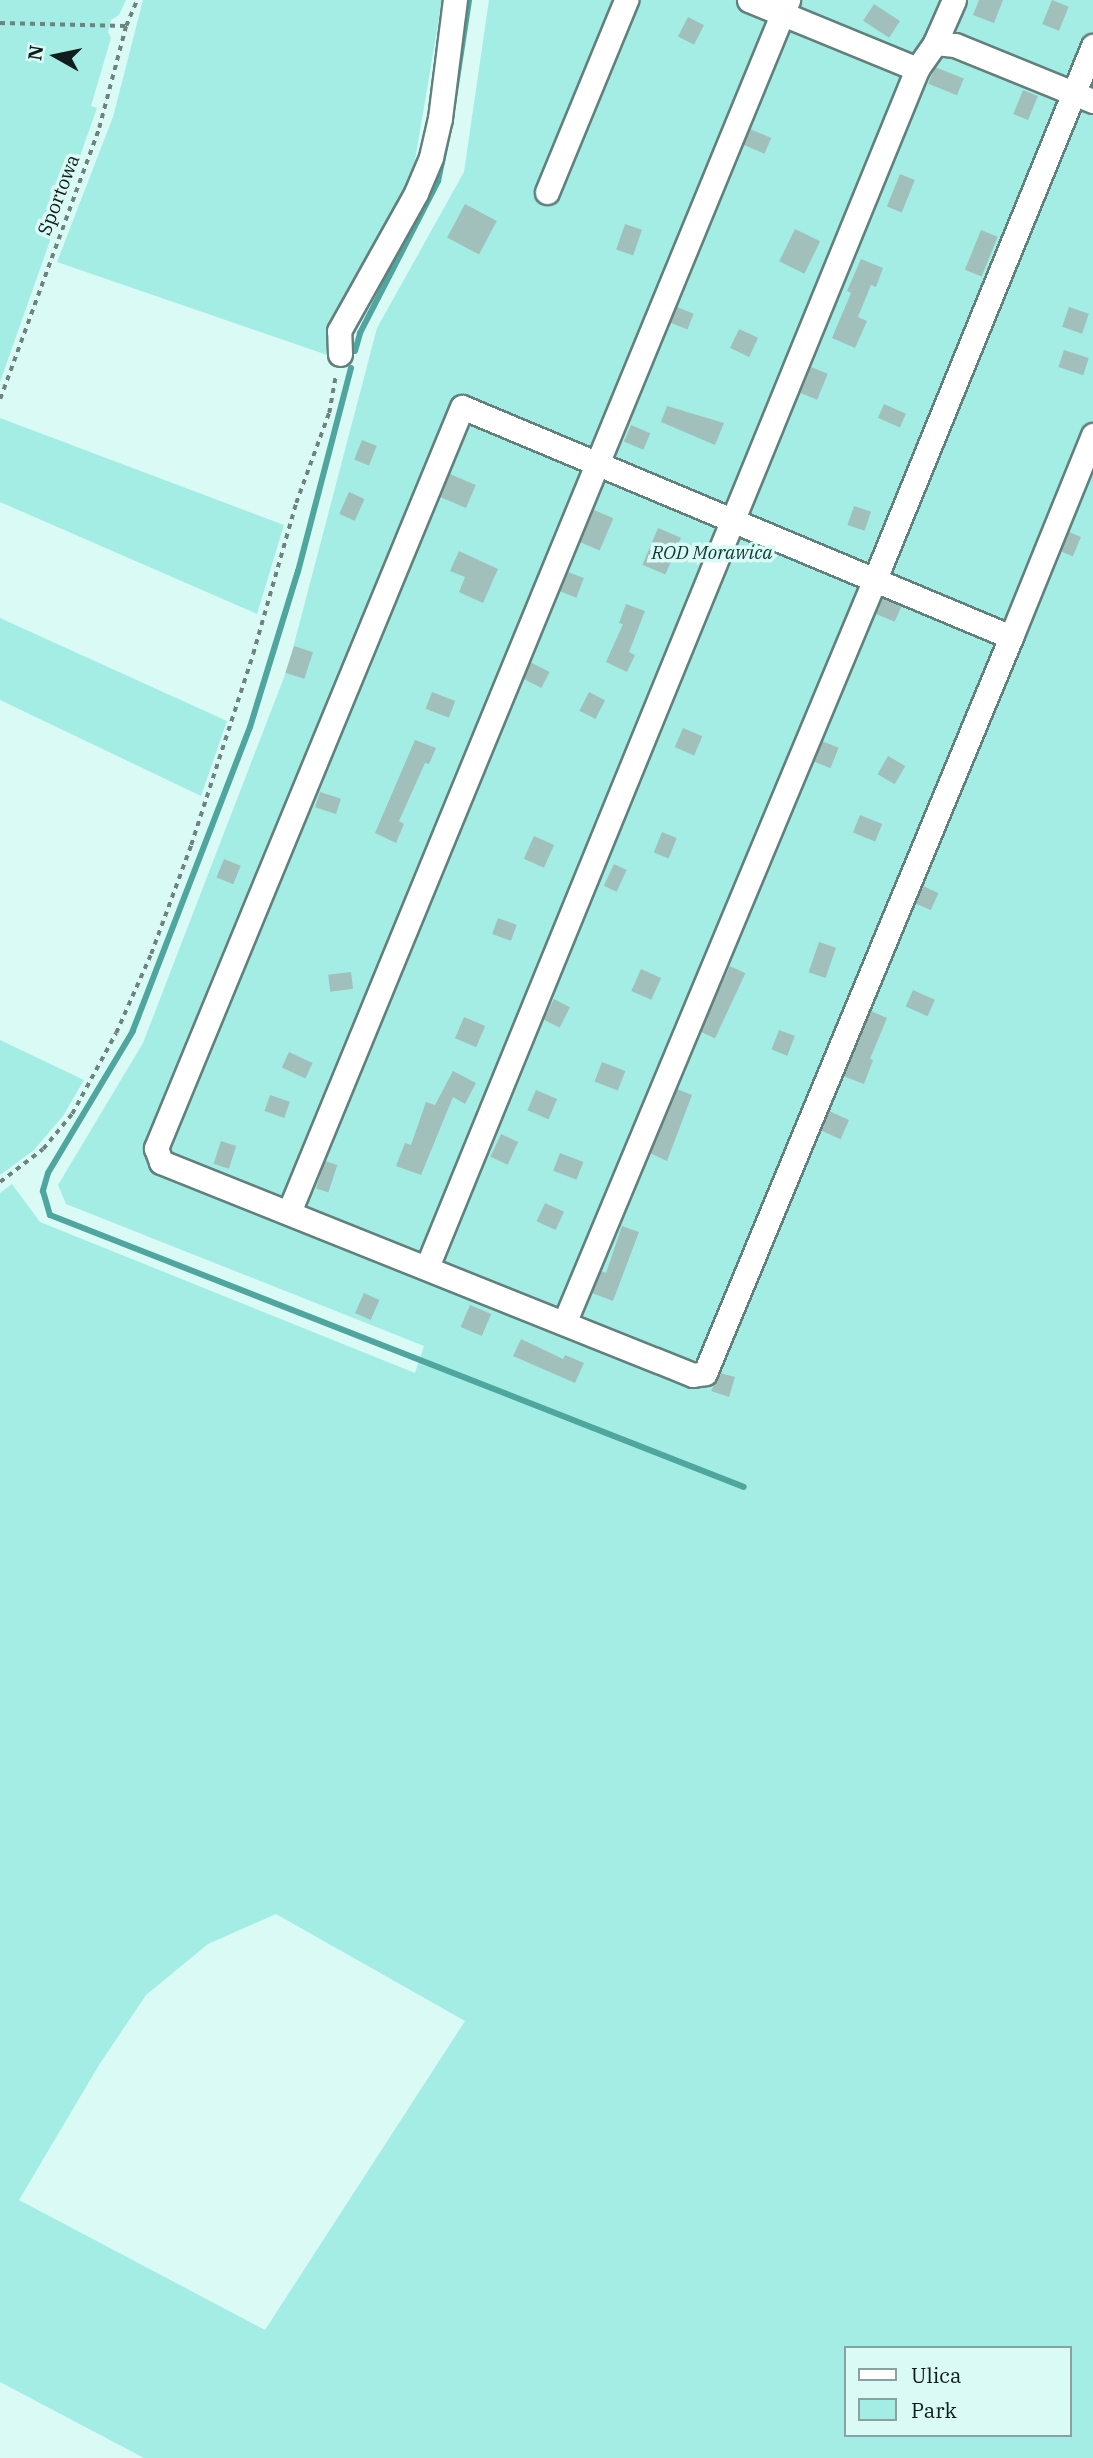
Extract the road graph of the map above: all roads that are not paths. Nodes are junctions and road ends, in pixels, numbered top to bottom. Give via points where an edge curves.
1 (454, 0) edge
2 (626, 0) edge
3 (749, 0) edge
4 (954, 0) edge
5 (785, 7) edge
6 (935, 43) junction
7 (1093, 47) edge
8 (917, 69) junction
9 (1084, 97) edge
10 (547, 192) dead end
11 (340, 355) road end
12 (1093, 435) edge
13 (595, 465) junction
14 (733, 522) junction
15 (875, 579) junction
16 (1011, 637) junction
17 (289, 1212) junction
18 (427, 1267) junction
19 (565, 1321) junction

1 - 11 street via 431,157 416,193 339,331
2 - 10 street
3 - 5 street
4 - 6 street
5 - 8 street
5 - 13 street
6 - 8 street
6 - 9 street via 967,49
7 - 9 street
8 - 14 street
9 - 15 street
12 - 16 street
13 - 14 street
13 - 17 street
13 - 17 street via 462,407 156,1148 161,1162
14 - 15 street
14 - 18 street
15 - 16 street
15 - 19 street
16 - 19 street via 705,1373 693,1375
17 - 18 street
18 - 19 street

